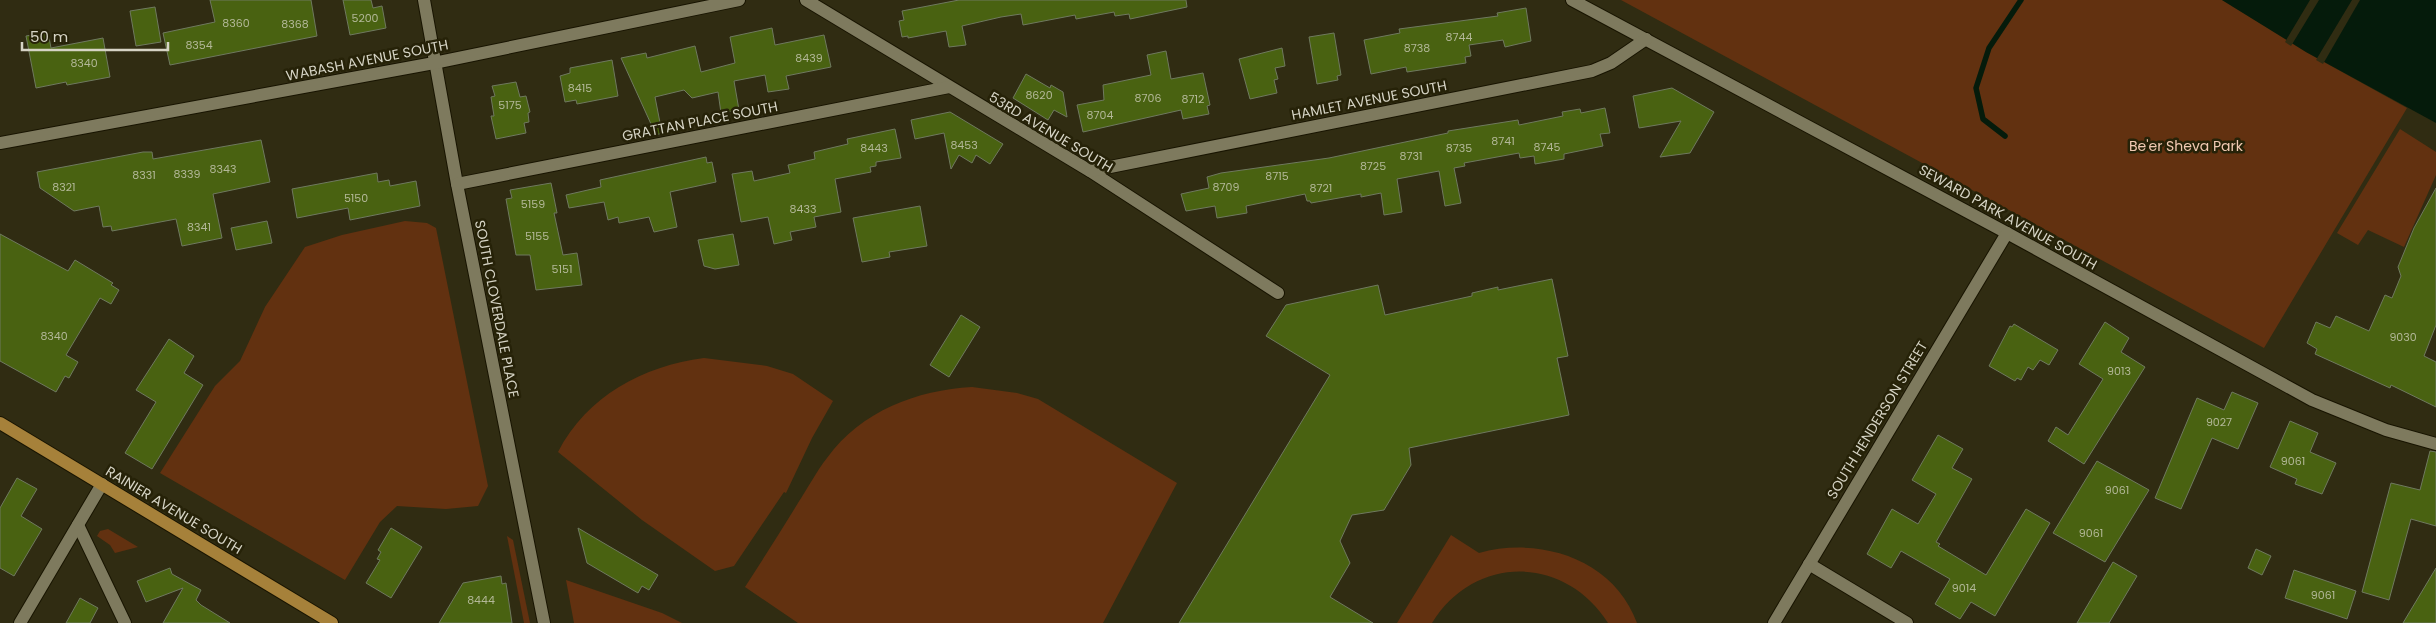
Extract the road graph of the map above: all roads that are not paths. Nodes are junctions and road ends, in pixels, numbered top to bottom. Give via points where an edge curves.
1 (424, 0) edge
2 (739, 0) edge
3 (806, 0) edge
4 (1572, 0) edge
5 (1646, 39) junction
6 (434, 63) junction
7 (949, 87) junction
8 (0, 144) edge
9 (1090, 171) junction
10 (457, 184) junction
11 (2007, 232) junction
12 (1278, 293) dead end
13 (0, 423) edge
14 (2436, 444) edge
15 (102, 484) junction
16 (78, 525) junction
17 (1809, 564) junction
18 (20, 623) edge
19 (125, 623) edge
20 (332, 623) edge
21 (544, 623) edge
22 (1774, 623) edge
23 (1907, 623) edge

1 - 6 street, SOUTH CLOVERDALE PLACE
2 - 6 street, WABASH AVENUE SOUTH
3 - 7 street, 53RD AVENUE SOUTH
4 - 5 street, SEWARD PARK AVENUE SOUTH
5 - 9 street, HAMLET AVENUE SOUTH via 1611,63 1592,71
5 - 11 street, SEWARD PARK AVENUE SOUTH
6 - 8 street, WABASH AVENUE SOUTH
6 - 10 street, SOUTH CLOVERDALE PLACE
7 - 9 street, 53RD AVENUE SOUTH
7 - 10 street, GRATTAN PLACE SOUTH
9 - 12 street, 53RD AVENUE SOUTH
10 - 21 street, SOUTH CLOVERDALE PLACE
11 - 14 street, SEWARD PARK AVENUE SOUTH via 2312,400 2386,430
11 - 17 street, SOUTH HENDERSON STREET
13 - 15 main road, RAINIER AVENUE SOUTH
15 - 16 street
15 - 20 main road, RAINIER AVENUE SOUTH
16 - 18 street
16 - 19 street
17 - 22 street, SOUTH HENDERSON STREET
17 - 23 street

